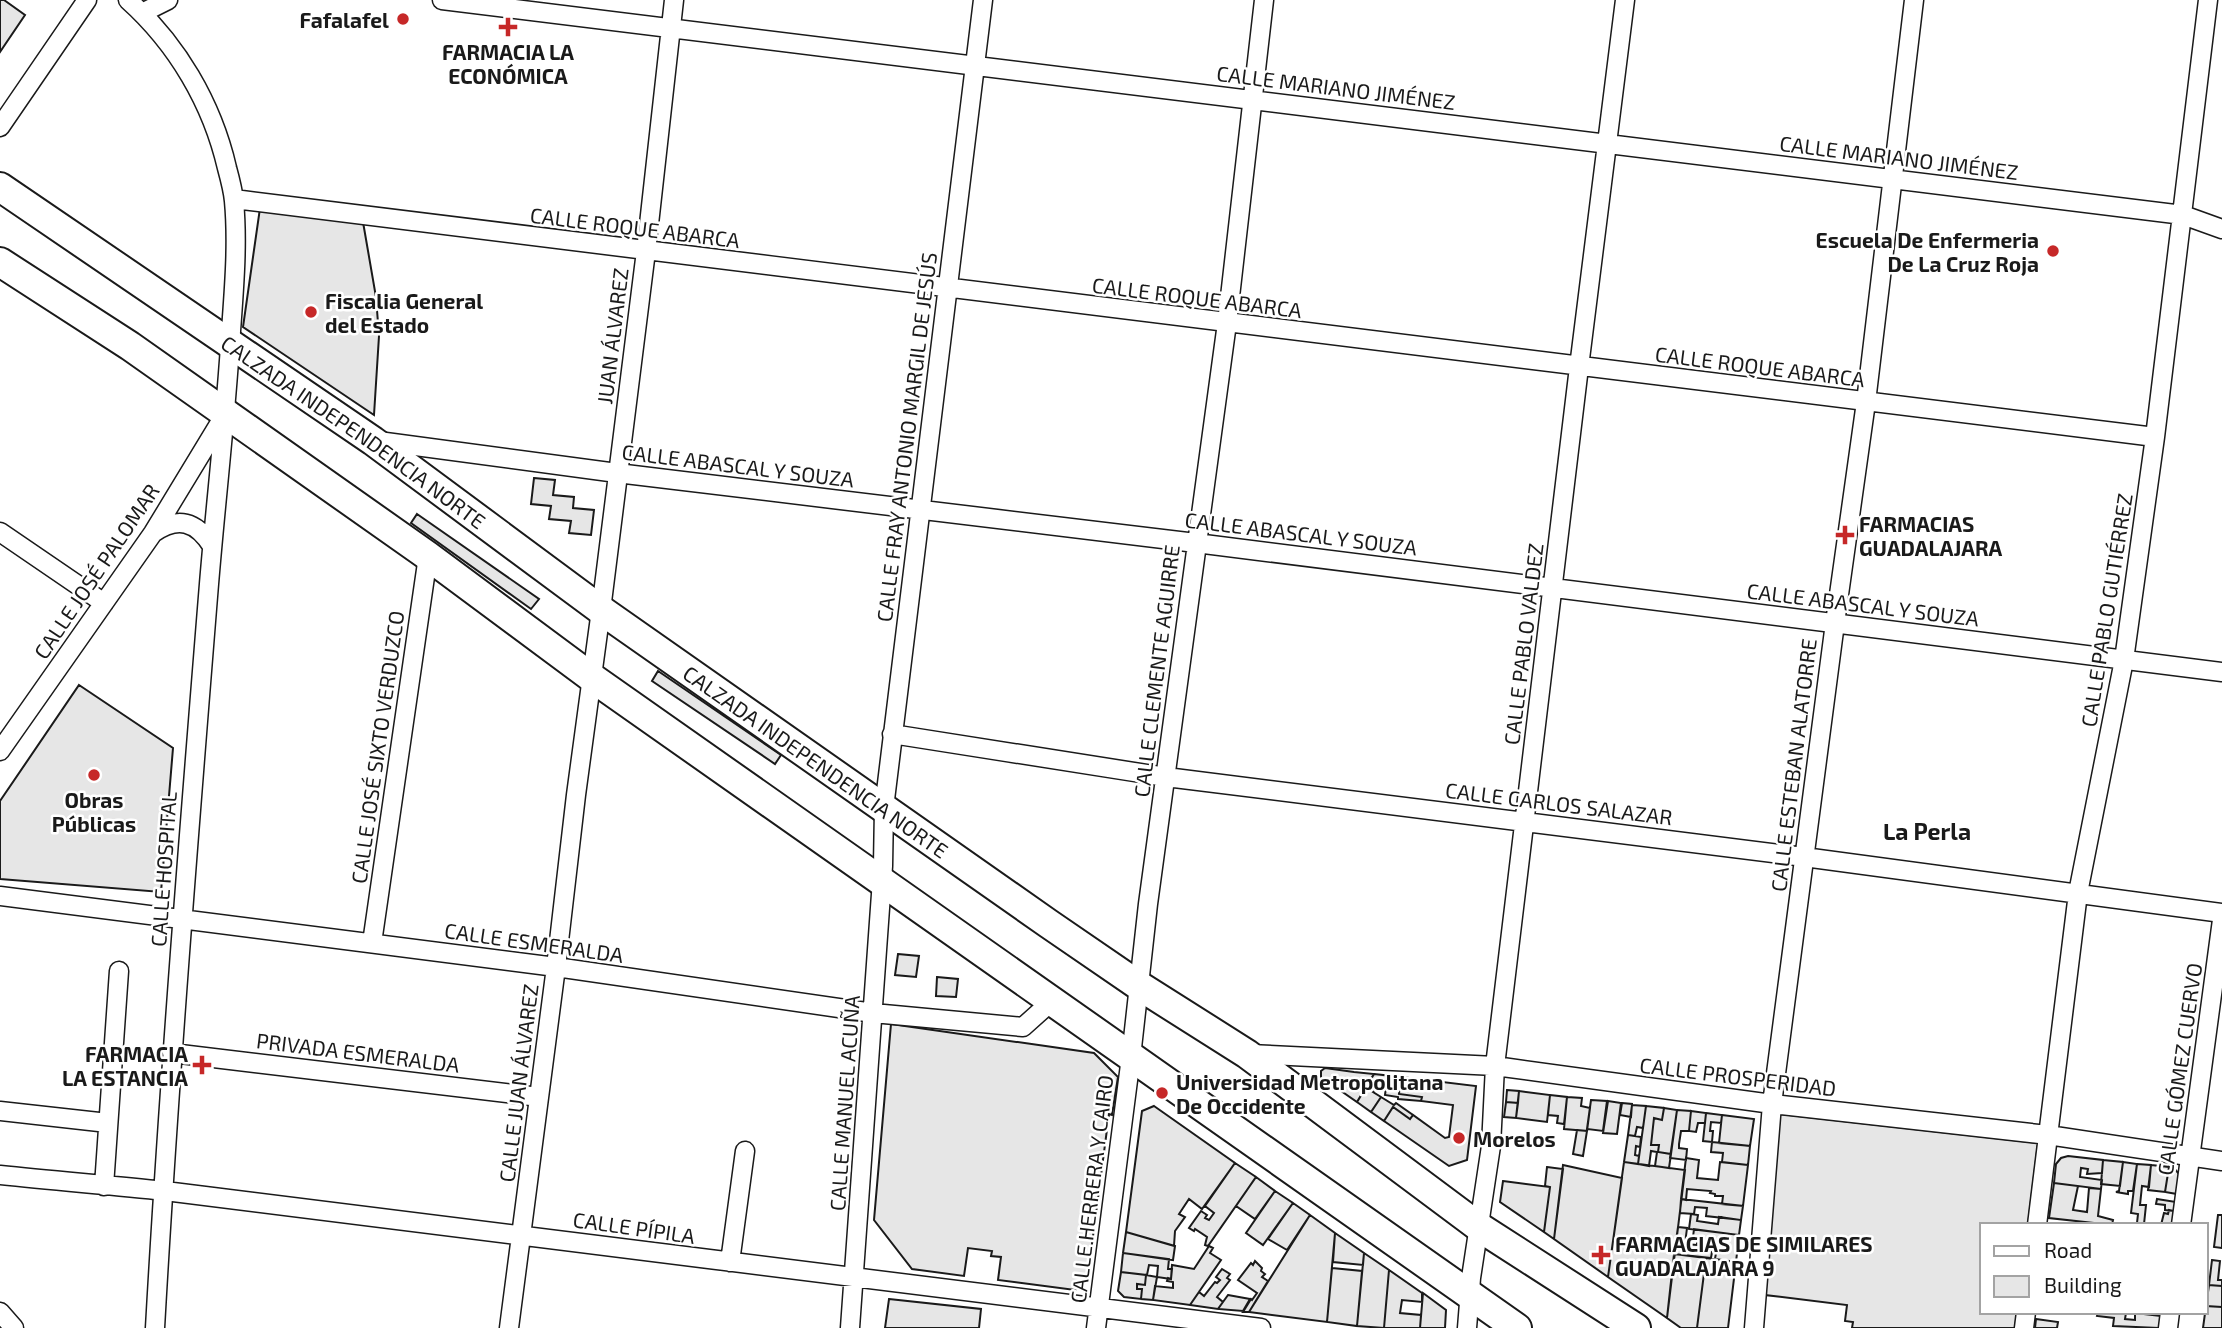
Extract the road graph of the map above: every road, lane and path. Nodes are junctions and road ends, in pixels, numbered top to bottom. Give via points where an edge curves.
1 (128, 0) edge
2 (168, 0) edge
3 (442, 0) edge
4 (674, 0) edge
5 (982, 0) edge
6 (1264, 0) edge
7 (1625, 0) edge
8 (1914, 0) edge
9 (2208, 0) edge
10 (81, 2) edge
11 (142, 13) junction
12 (670, 28) junction
13 (975, 65) junction
14 (1251, 100) junction
15 (0, 127) edge
16 (1608, 144) junction
17 (1891, 179) junction
18 (0, 187) edge
19 (234, 199) junction
20 (2183, 215) junction
21 (2222, 229) edge
22 (646, 251) junction
23 (0, 262) edge
24 (947, 289) junction
25 (1227, 323) junction
26 (230, 344) junction
27 (1579, 366) junction
28 (1866, 402) junction
29 (225, 415) junction
30 (2155, 438) junction
31 (373, 441) junction
32 (617, 473) junction
33 (920, 510) junction
34 (0, 532) edge
35 (153, 533) junction
36 (1196, 543) junction
37 (212, 546) junction
38 (428, 556) junction
39 (1553, 588) junction
40 (104, 603) junction
41 (601, 610) junction
42 (1835, 623) junction
43 (2124, 660) junction
44 (2222, 672) edge
45 (591, 677) junction
46 (892, 734) junction
47 (0, 751) edge
48 (1167, 777) junction
49 (884, 807) junction
50 (1525, 822) junction
51 (1804, 857) junction
52 (881, 881) junction
53 (2078, 893) junction
54 (0, 897) edge
55 (2222, 913) edge
56 (181, 919) junction
57 (2222, 920) edge
58 (372, 943) junction
59 (556, 967) junction
60 (119, 971) dead end
61 (1138, 985) junction
62 (1052, 1001) junction
63 (873, 1013) junction
64 (172, 1053) junction
65 (1247, 1054) junction
66 (1132, 1057) junction
67 (1494, 1066) junction
68 (539, 1097) junction
69 (1772, 1104) junction
70 (0, 1111) edge
71 (108, 1124) junction
72 (2048, 1135) junction
73 (745, 1151) dead end
74 (2189, 1157) junction
75 (2222, 1161) edge
76 (0, 1174) edge
77 (104, 1186) junction
78 (163, 1191) junction
79 (2037, 1223) edge
80 (2181, 1223) edge
81 (1479, 1227) junction
82 (522, 1235) junction
83 (730, 1262) junction
84 (854, 1279) junction
85 (1470, 1293) junction
86 (1099, 1309) junction
87 (0, 1312) edge
88 (14, 1328) edge
89 (155, 1328) edge
90 (509, 1328) edge
91 (850, 1328) edge
92 (1096, 1328) edge
93 (1261, 1328) edge
94 (1467, 1328) edge
95 (1517, 1328) edge
96 (1636, 1328) edge
97 (1754, 1328) edge

1 - 11 street, CALLE HOSPITAL
2 - 11 street
3 - 12 street, CALLE MARIANO JIMÉNEZ
4 - 12 street, JUAN ÁLVAREZ
5 - 13 street, CALLE FRAY ANTONIO MARGIL DE JESÚS
6 - 14 street, CALLE CLEMENTE AGUIRRE
7 - 16 street, CALLE PABLO VALDEZ
8 - 17 street, CALLE ESTEBAN ALATORRE
9 - 20 street, CALLE PABLO GUTIÉRREZ
10 - 15 street
11 - 19 street, CALLE HOSPITAL via 183,63 209,111
12 - 13 street, CALLE MARIANO JIMÉNEZ
12 - 22 street, JUAN ÁLVAREZ
13 - 14 street, CALLE MARIANO JIMÉNEZ
13 - 24 street, CALLE FRAY ANTONIO MARGIL DE JESÚS
14 - 16 street, CALLE MARIANO JIMÉNEZ
14 - 25 street, CALLE CLEMENTE AGUIRRE
16 - 17 street, CALLE MARIANO JIMÉNEZ
16 - 27 street, CALLE PABLO VALDEZ
17 - 20 street, CALLE MARIANO JIMÉNEZ
17 - 28 street, CALLE ESTEBAN ALATORRE
18 - 26 main road, CALZADA INDEPENDENCIA NORTE
19 - 22 street, CALLE ROQUE ABARCA
19 - 26 street, CALLE HOSPITAL
20 - 21 street, CALLE MARIANO JIMÉNEZ
20 - 30 street, CALLE PABLO GUTIÉRREZ
22 - 24 street, CALLE ROQUE ABARCA
22 - 32 street, JUAN ÁLVAREZ
23 - 29 main road via 130,346
24 - 25 street, CALLE ROQUE ABARCA
24 - 33 street, CALLE FRAY ANTONIO MARGIL DE JESÚS
25 - 27 street, CALLE ROQUE ABARCA
25 - 36 street, CALLE CLEMENTE AGUIRRE
26 - 29 street, CALLE HOSPITAL
26 - 31 main road, CALZADA INDEPENDENCIA NORTE
27 - 28 street, CALLE ROQUE ABARCA
27 - 39 street, CALLE PABLO VALDEZ
28 - 30 street, CALLE ROQUE ABARCA
28 - 42 street, CALLE ESTEBAN ALATORRE
29 - 35 street, CALLE JOSÉ PALOMAR
29 - 37 street, CALLE HOSPITAL
29 - 38 main road
30 - 43 street, CALLE PABLO GUTIÉRREZ
31 - 32 street, CALLE ABASCAL Y SOUZA
31 - 41 main road, CALZADA INDEPENDENCIA NORTE
32 - 33 street, CALLE ABASCAL Y SOUZA
32 - 41 street, JUAN ÁLVAREZ
33 - 36 street, CALLE ABASCAL Y SOUZA
33 - 46 street, CALLE FRAY ANTONIO MARGIL DE JESÚS
34 - 40 street
35 - 37 street via 179,522 193,525
35 - 40 street, CALLE JOSÉ PALOMAR
36 - 39 street, CALLE ABASCAL Y SOUZA
36 - 48 street, CALLE CLEMENTE AGUIRRE
37 - 56 street, CALLE HOSPITAL
38 - 45 main road
38 - 58 street, CALLE JOSÉ SIXTO VERDUZCO
39 - 42 street, CALLE ABASCAL Y SOUZA
39 - 50 street, CALLE PABLO VALDEZ
40 - 47 street, CALLE JOSÉ PALOMAR
41 - 45 street, JUAN ÁLVAREZ
41 - 49 main road, CALZADA INDEPENDENCIA NORTE
42 - 43 street, CALLE ABASCAL Y SOUZA
42 - 51 street, CALLE ESTEBAN ALATORRE
43 - 44 street, CALLE ABASCAL Y SOUZA
43 - 53 street, CALLE PABLO GUTIÉRREZ
45 - 52 main road
45 - 59 street, CALLE JUAN ÁLVAREZ
46 - 48 street, CALLE CARLOS SALAZAR
46 - 49 street, CALLE FRAY ANTONIO MARGIL DE JESÚS
48 - 50 street, CALLE CARLOS SALAZAR
48 - 61 street, CALLE CLEMENTE AGUIRRE
49 - 52 street, CALLE FRAY ANTONIO MARGIL DE JESÚS
49 - 61 main road, CALZADA INDEPENDENCIA NORTE
50 - 51 street, CALLE CARLOS SALAZAR
50 - 67 street, CALLE PABLO VALDEZ
51 - 53 street, CALLE CARLOS SALAZAR
51 - 69 street, CALLE ESTEBAN ALATORRE
52 - 62 main road
52 - 63 street, CALLE MANUEL ACUÑA
53 - 55 street, CALLE CARLOS SALAZAR
53 - 72 street, CALLE PABLO GUTIÉRREZ
54 - 56 street, CALLE ESMERALDA
56 - 58 street, CALLE ESMERALDA
56 - 64 street, CALLE HOSPITAL
57 - 74 street, CALLE GÓMEZ CUERVO
58 - 59 street, CALLE ESMERALDA
59 - 63 street, CALLE ESMERALDA
59 - 68 street, CALLE JUAN ÁLVAREZ
60 - 71 street
61 - 65 main road, CALZADA INDEPENDENCIA NORTE
61 - 66 street, CALLE CLEMENTE AGUIRRE
62 - 63 street, CALLE ESMERALDA via 1023,1027
62 - 66 main road
63 - 84 street, CALLE MANUEL ACUÑA
64 - 68 street, PRIVADA ESMERALDA
64 - 78 street, CALLE HOSPITAL
65 - 67 street, CALLE PROSPERIDAD
65 - 81 main road, CALZADA INDEPENDENCIA NORTE
66 - 85 main road
66 - 86 street, CALLE HERRERA Y CAIRO
67 - 69 street, CALLE PROSPERIDAD
67 - 81 street, CALLE PABLO VALDEZ via 1491,1146
68 - 82 street, CALLE JUAN ÁLVAREZ
69 - 72 street, CALLE PROSPERIDAD
69 - 97 street, CALLE ESTEBAN ALATORRE
70 - 71 street
71 - 77 street
72 - 74 street, CALLE PROSPERIDAD
72 - 79 street, CALLE PABLO GUTIÉRREZ
73 - 83 street
74 - 75 street, CALLE PROSPERIDAD
74 - 80 street, CALLE GÓMEZ CUERVO
76 - 77 street, CALLE PÍPILA
77 - 78 street, CALLE PÍPILA
78 - 82 street, CALLE PÍPILA
78 - 89 street, CALLE HOSPITAL
81 - 85 street, CALLE PABLO VALDEZ
81 - 96 main road, CALZADA INDEPENDENCIA NORTE
82 - 83 street, CALLE PÍPILA
82 - 90 street, CALLE JUAN ÁLVAREZ
83 - 84 street, CALLE PÍPILA
84 - 86 street, CALLE PÍPILA
84 - 91 street, CALLE MANUEL ACUÑA
85 - 94 street, CALLE PABLO VALDEZ
85 - 95 main road
86 - 92 street, CALLE HERRERA Y CAIRO
86 - 93 street, CALLE PÍPILA
87 - 88 street

